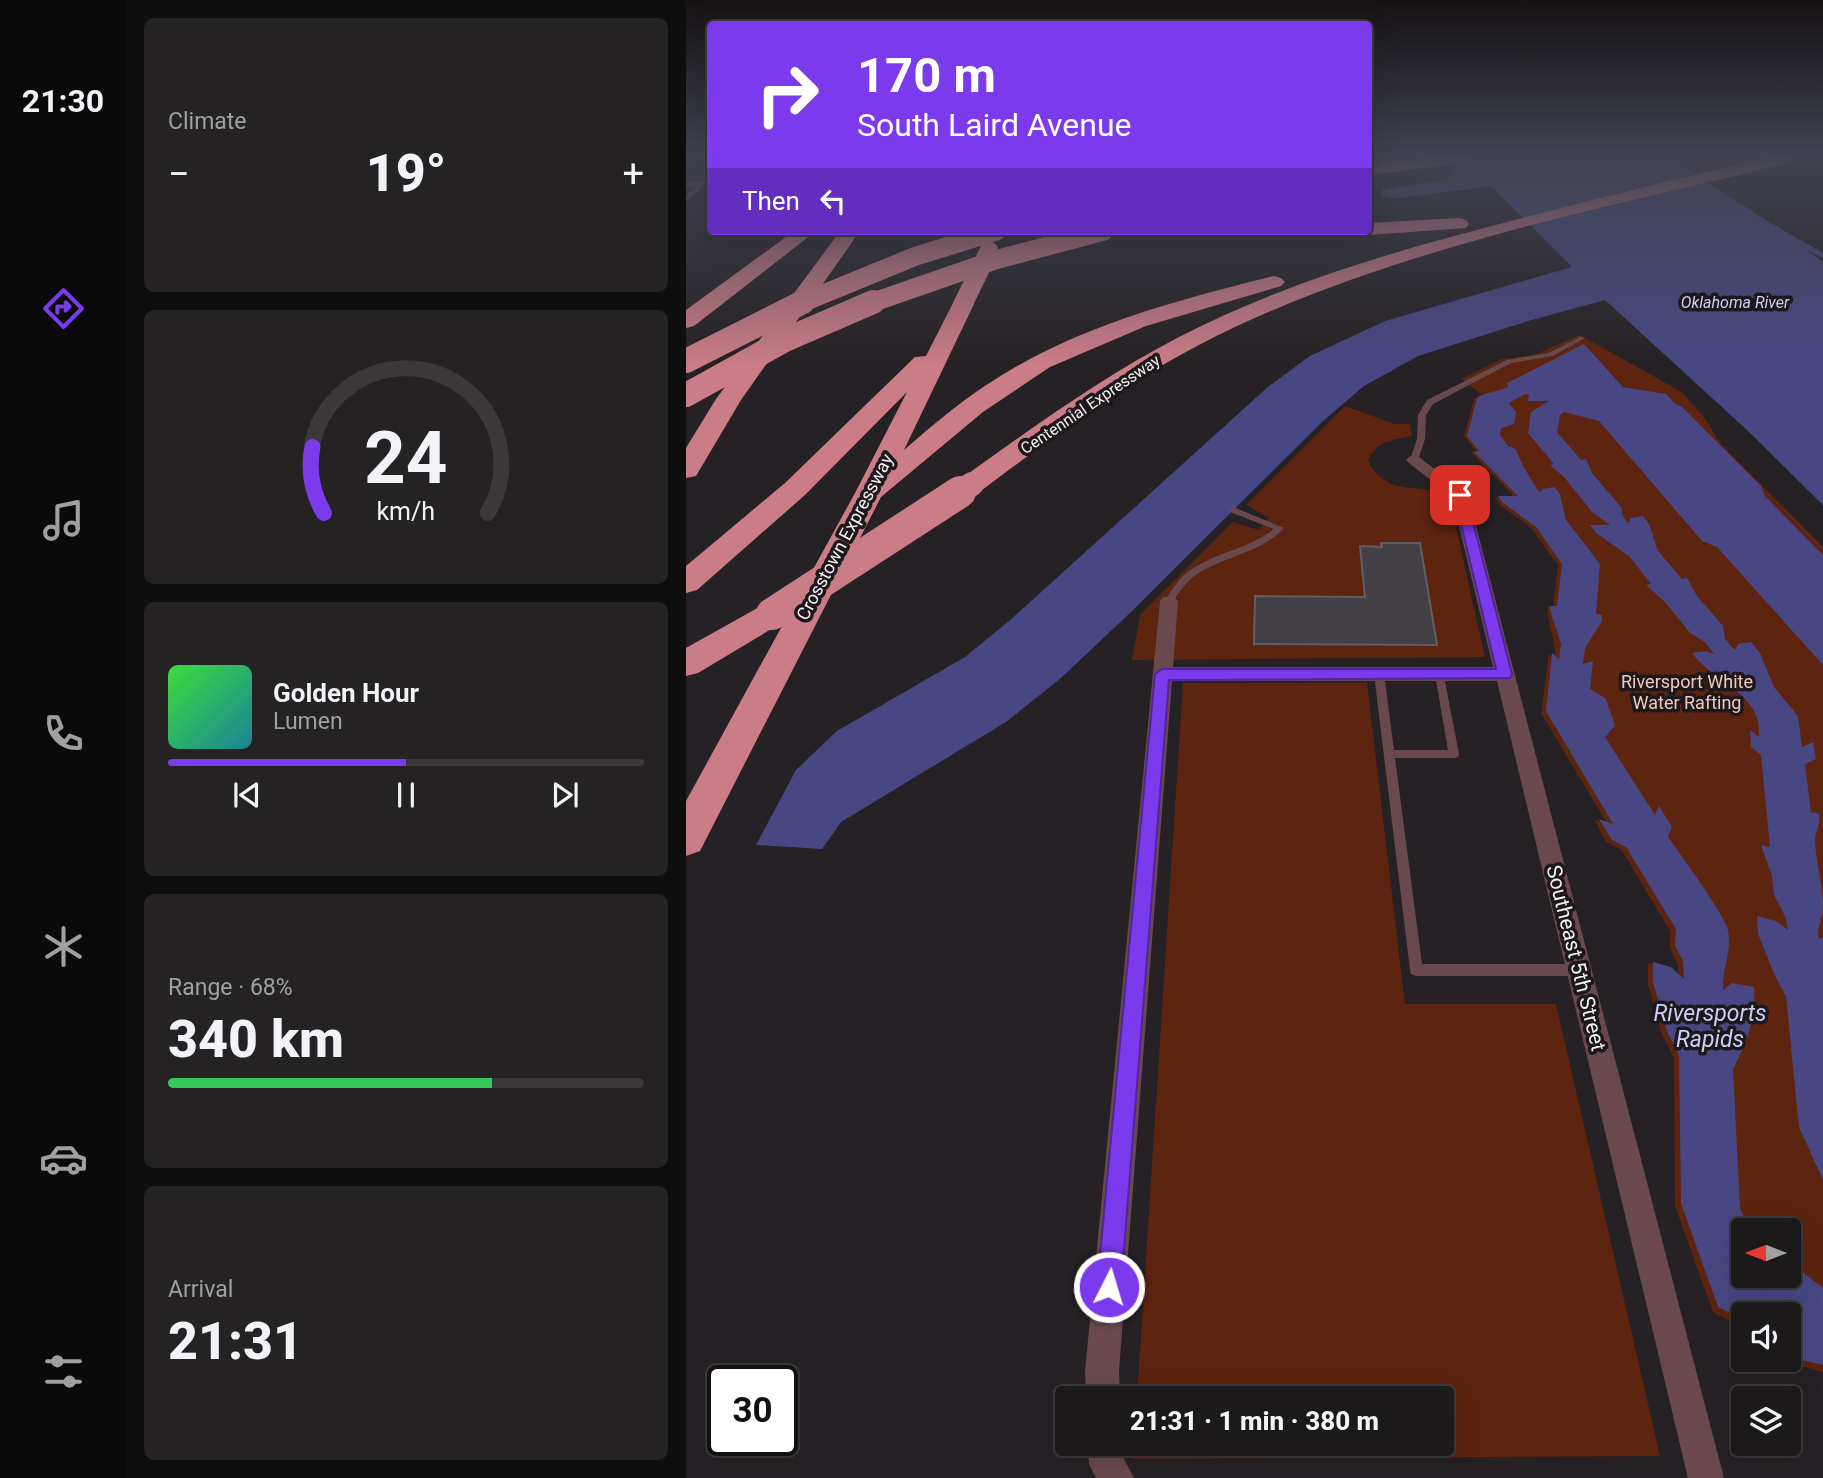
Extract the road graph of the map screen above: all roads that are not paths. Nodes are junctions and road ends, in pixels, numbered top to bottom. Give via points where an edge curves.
1 (1491, 226) edge
2 (1482, 228) junction
3 (1372, 229) edge
4 (801, 235) edge
5 (847, 235) edge
6 (984, 235) edge
7 (996, 235) edge
8 (1089, 235) edge
9 (1448, 243) junction
10 (686, 321) edge
11 (944, 341) junction
12 (1578, 342) dead end
13 (686, 361) edge
14 (686, 395) edge
15 (1413, 460) joint
16 (686, 470) edge
17 (869, 494) junction
18 (1233, 510) dead end
19 (686, 583) edge
20 (1169, 601) joint
21 (686, 664) edge
22 (1162, 674) junction
23 (1379, 674) junction
24 (1440, 674) junction
25 (1504, 674) junction
26 (1389, 754) junction
27 (686, 839) edge
28 (1579, 970) junction
29 (1102, 1386) edge
30 (1106, 1456) edge
31 (1116, 1478) edge
32 (1706, 1478) edge

1 - 2 highway, Centennial Expressway
2 - 3 highway
2 - 9 highway, Centennial Expressway
4 - 10 highway
5 - 16 highway via 729,399
6 - 13 highway, bridge via 931,250 823,292
7 - 11 highway, Crosstown Expressway, bridge
8 - 14 highway, bridge via 980,264 865,303 774,345
9 - 17 highway via 1185,305 1091,338 987,397
9 - 21 highway, Centennial Expressway, bridge via 1338,277 1163,355 855,562
11 - 17 highway, Crosstown Expressway
11 - 19 highway via 831,455
12 - 15 lane via 1551,355 1509,361 1430,402 1419,422 1422,438
15 - 25 street, Southeast 5th Street via 1460,495
17 - 27 highway, Crosstown Expressway
18 - 20 lane via 1280,528 1264,542 1221,557 1187,577
20 - 22 street
22 - 23 street
22 - 29 street
23 - 24 street
23 - 26 lane
24 - 25 street
24 - 26 lane via 1454,754
25 - 28 street, Southeast 5th Street
26 - 28 lane via 1416,970
28 - 32 street, Southeast 5th Street
30 - 31 street

